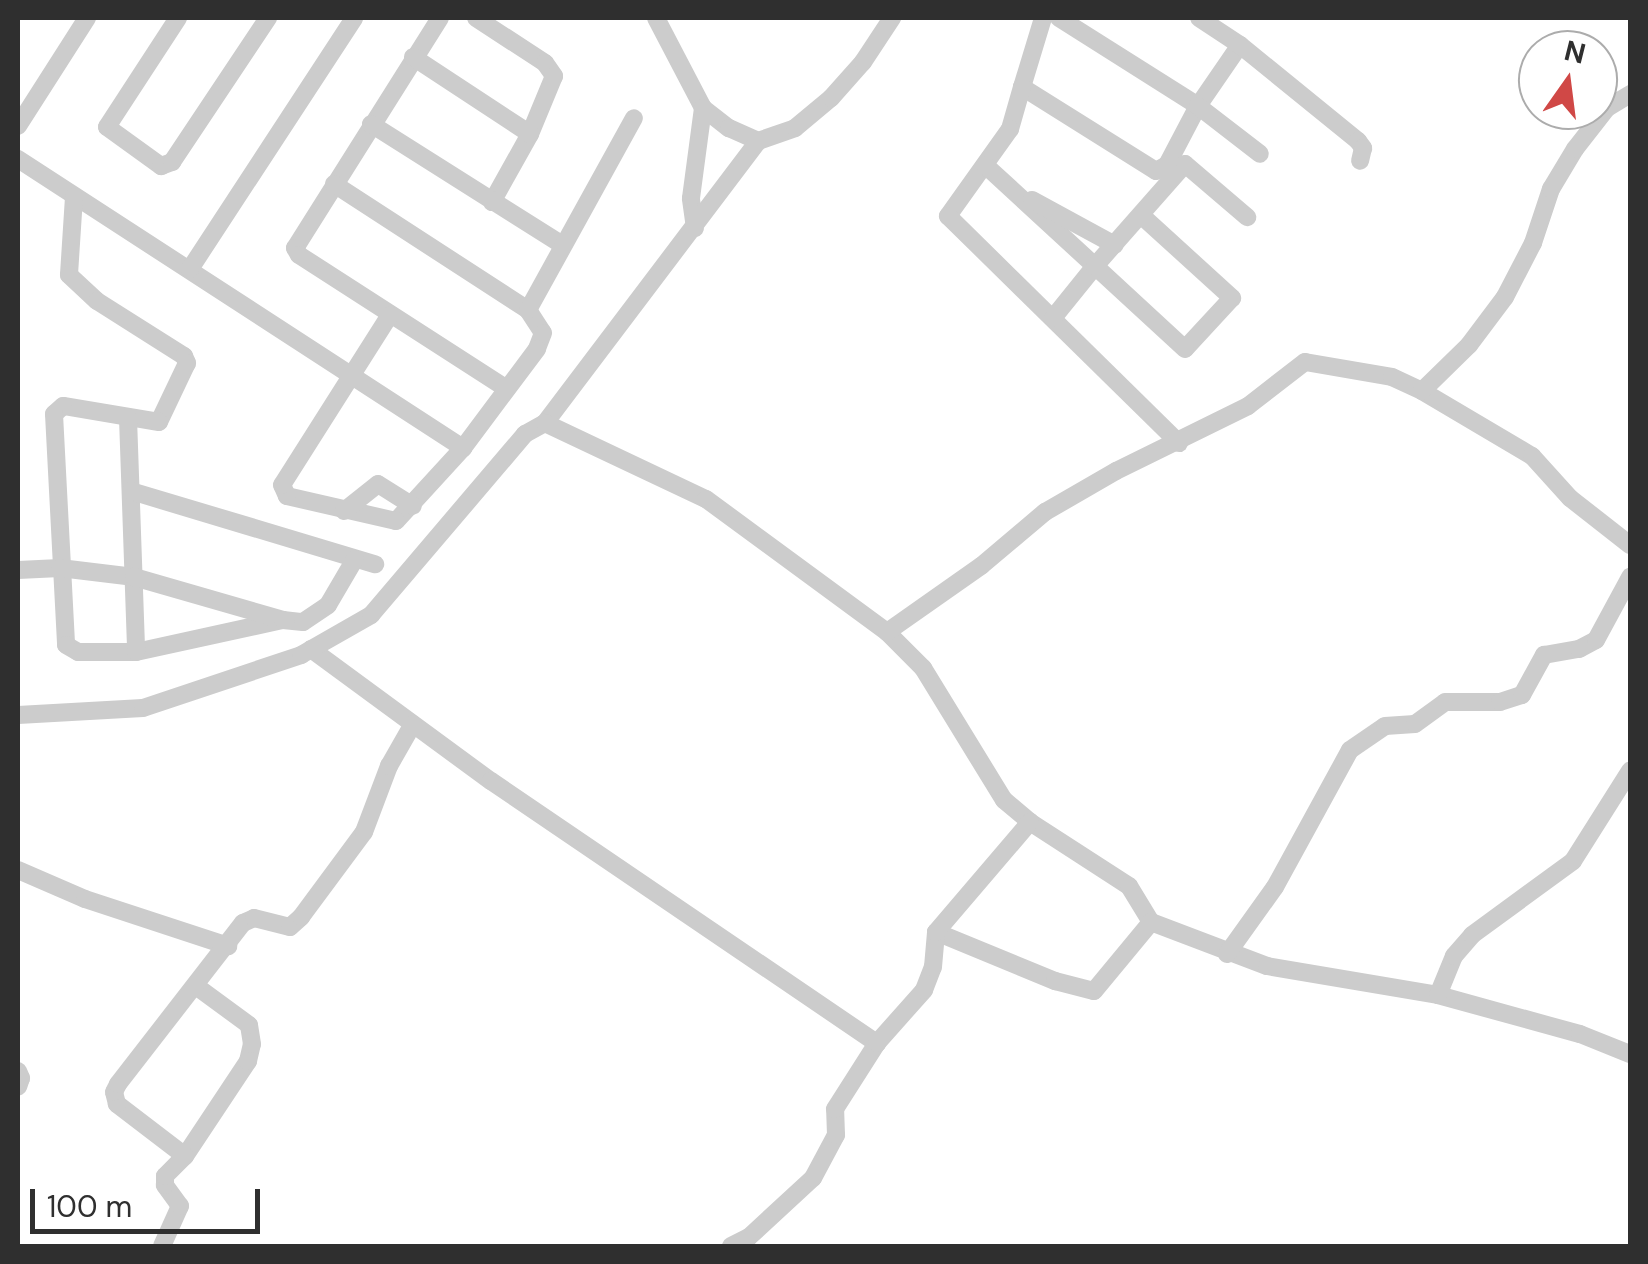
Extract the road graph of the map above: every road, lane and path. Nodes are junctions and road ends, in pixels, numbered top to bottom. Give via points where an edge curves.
1 (87, 18) edge
2 (178, 18) edge
3 (268, 18) edge
4 (354, 18) edge
5 (440, 18) edge
6 (476, 18) edge
7 (892, 18) edge
8 (1043, 18) edge
9 (1059, 18) edge
10 (1198, 18) edge
11 (661, 20) edge
12 (1240, 45) junction
13 (413, 58) junction
14 (1022, 88) junction
15 (1630, 94) edge
16 (1198, 106) junction
17 (703, 108) junction
18 (634, 118) dead end
19 (371, 124) junction
20 (18, 126) edge
21 (530, 134) junction
22 (758, 141) junction
23 (1260, 154) dead end
24 (18, 159) edge
25 (1360, 160) dead end
26 (985, 165) junction
27 (334, 184) junction
28 (1010, 188) junction
29 (74, 197) junction
30 (492, 202) junction
31 (1142, 216) junction
32 (1247, 217) dead end
33 (696, 228) junction
34 (561, 244) junction
35 (1115, 244) junction
36 (1095, 266) junction
37 (190, 268) junction
38 (528, 310) junction
39 (390, 315) junction
40 (1052, 318) junction
41 (350, 374) junction
42 (507, 389) junction
43 (1422, 391) junction
44 (128, 418) junction
45 (545, 423) junction
46 (1179, 443) junction
47 (463, 448) junction
48 (131, 491) junction
49 (413, 506) junction
50 (344, 511) junction
51 (1630, 544) edge
52 (355, 559) junction
53 (376, 564) dead end
54 (60, 568) junction
55 (18, 570) edge
56 (134, 577) junction
57 (1630, 577) edge
58 (284, 620) junction
59 (887, 632) junction
60 (311, 649) junction
61 (136, 652) junction
62 (18, 715) edge
63 (413, 724) junction
64 (1630, 771) edge
65 (1030, 822) junction
66 (18, 870) edge
67 (1151, 922) junction
68 (936, 932) junction
69 (228, 946) junction
70 (1227, 954) junction
71 (196, 986) junction
72 (1438, 996) junction
73 (878, 1043) junction
74 (1630, 1054) edge
75 (18, 1071) edge
76 (18, 1087) edge
77 (185, 1156) junction
78 (162, 1246) edge
79 (732, 1246) edge

1 - 20 street
2 - 3 street via 107,127 162,166 172,162
4 - 37 street
5 - 13 street
6 - 21 street via 545,63 554,76
7 - 22 street via 831,98 795,128
8 - 14 street
9 - 16 street
10 - 12 street
11 - 17 street
12 - 16 street
12 - 25 street via 1358,141
13 - 19 street
13 - 21 street
14 - 16 street via 1156,171 1167,165
14 - 26 street via 1010,128
15 - 43 street via 1607,108 1576,149 1505,297
16 - 23 street
17 - 22 street
17 - 33 street via 691,198
18 - 34 street
19 - 27 street
19 - 30 street
21 - 30 street
22 - 33 street
24 - 29 street
26 - 28 street
26 - 40 street via 948,216
27 - 38 street
27 - 39 street via 295,248
28 - 35 street
28 - 36 street
29 - 37 street
29 - 44 street via 69,275 97,302 187,360 161,420
30 - 34 street
31 - 32 street via 1185,164
31 - 35 street
31 - 36 street via 1232,298 1186,348
33 - 45 street
34 - 38 street
35 - 36 street
36 - 40 street
37 - 41 street
38 - 42 street via 541,341
39 - 41 street
39 - 42 street
40 - 46 street
41 - 47 street
41 - 50 street via 282,488 288,496
42 - 47 street
43 - 46 street via 1392,378 1305,362 1248,406
43 - 51 street via 1532,456 1570,498
44 - 48 street
44 - 54 street via 63,406 54,414
45 - 59 street via 706,499
45 - 60 street via 525,434 370,615
46 - 59 street via 1045,512
47 - 49 street
48 - 52 street
48 - 56 street
49 - 50 street via 391,522
49 - 50 street via 378,484
52 - 53 street
52 - 58 street via 328,605 304,622
54 - 55 street
54 - 56 street
54 - 61 street via 66,646
56 - 58 street
56 - 61 street
57 - 70 street via 1596,640 1544,655 1522,694 1500,702 1445,702 1415,724 1385,726 1350,750 1275,887
58 - 61 street
59 - 65 street via 923,668 1004,800
60 - 62 street via 143,708
60 - 63 street
63 - 69 street via 364,832 301,917 279,928 248,919
63 - 73 street
64 - 72 street via 1572,861 1472,935 1454,956
65 - 67 street via 1129,886
65 - 68 street
66 - 69 street
67 - 68 street via 1094,992
67 - 70 street
68 - 73 street via 924,990
69 - 71 street
70 - 72 street
71 - 77 street via 249,1025 252,1044 248,1061
71 - 77 street via 114,1092 118,1104
72 - 74 street
73 - 79 street via 835,1109 836,1135 814,1178
75 - 76 street
77 - 78 street via 165,1176 180,1206

